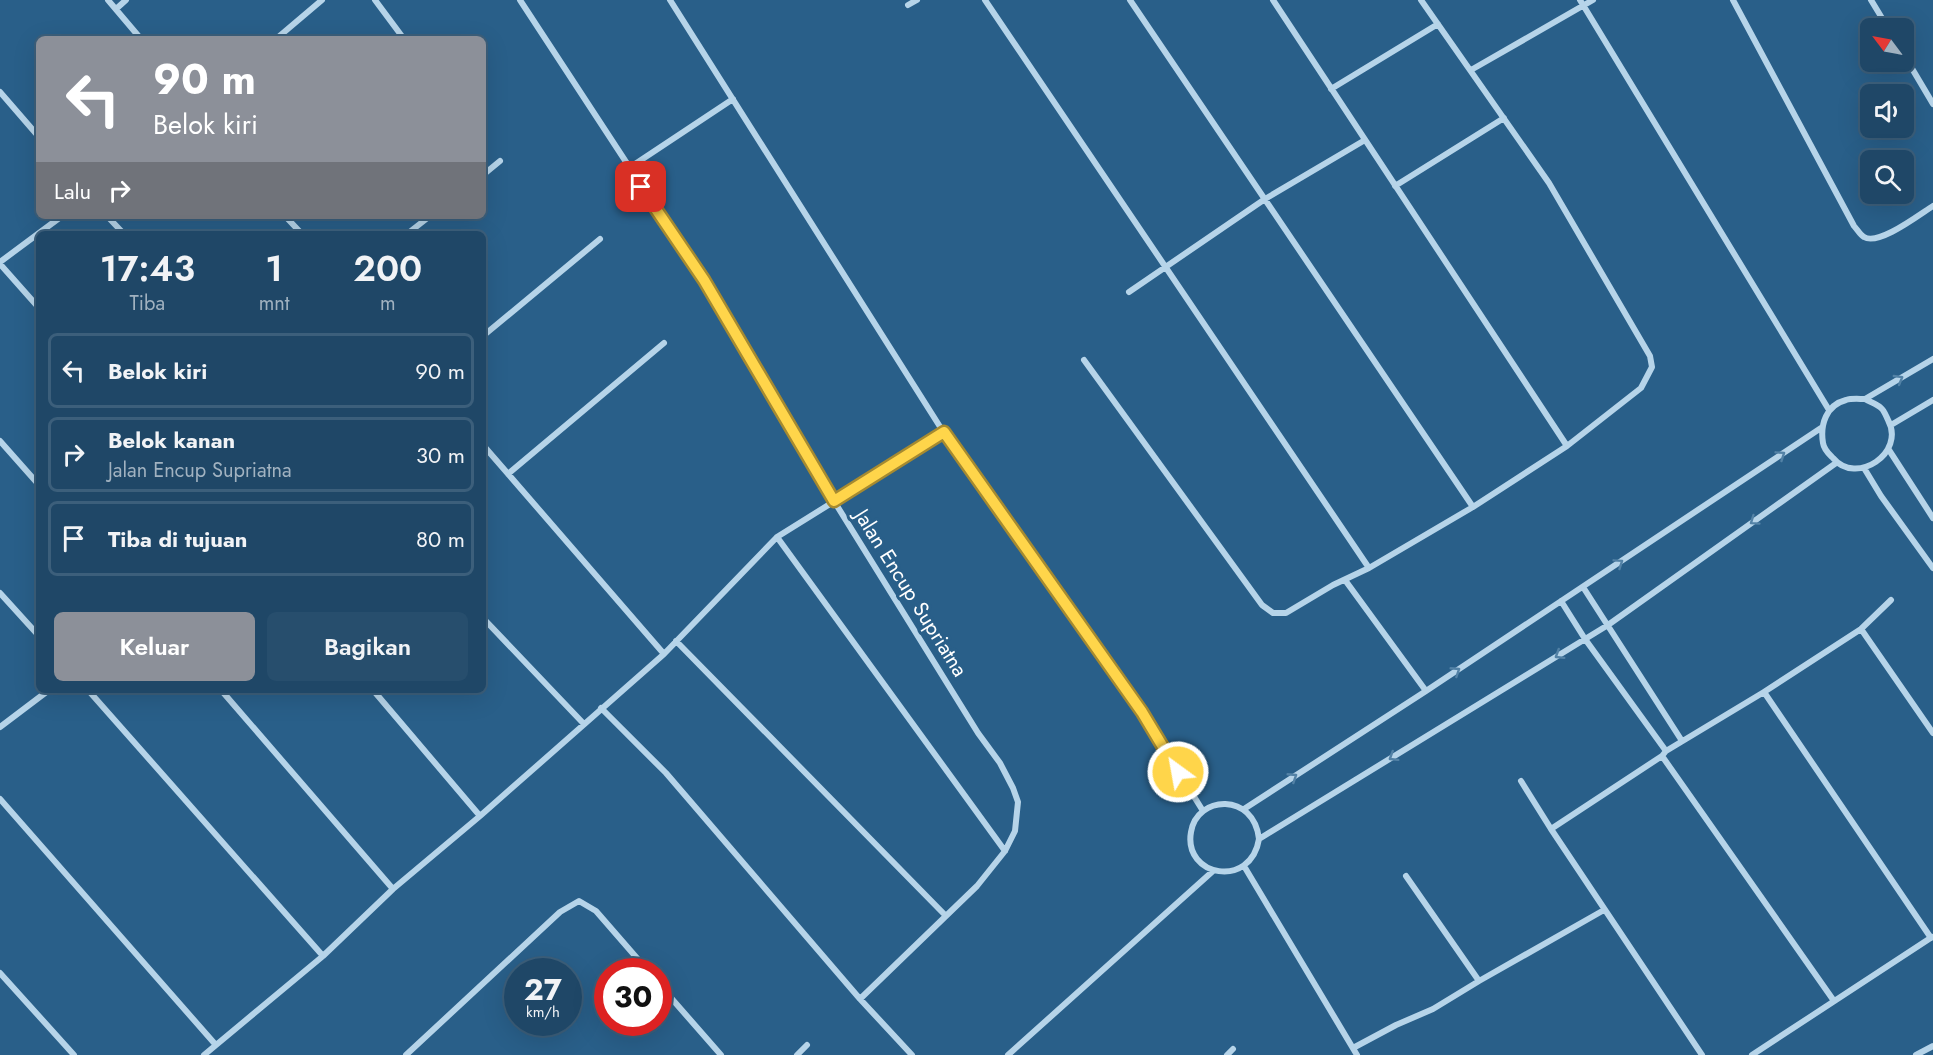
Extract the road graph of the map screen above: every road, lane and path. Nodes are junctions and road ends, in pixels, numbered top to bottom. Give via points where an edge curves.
1 (108, 0) edge
2 (126, 0) edge
3 (322, 0) edge
4 (375, 0) edge
5 (520, 0) edge
6 (670, 0) edge
7 (917, 0) edge
8 (985, 0) edge
9 (1130, 0) edge
10 (1273, 0) edge
11 (1420, 0) edge
12 (1593, 0) edge
13 (1733, 0) edge
14 (1871, 0) edge
15 (1582, 3) edge
16 (908, 5) dead end
17 (116, 9) junction
18 (1882, 18) edge
19 (1438, 24) junction
20 (138, 36) edge
21 (280, 36) edge
22 (402, 36) edge
23 (1472, 70) junction
24 (1914, 71) edge
25 (1331, 88) junction
26 (0, 92) edge
27 (733, 99) junction
28 (1933, 104) edge
29 (1504, 118) junction
30 (36, 134) edge
31 (1365, 140) junction
32 (500, 161) dead end
33 (629, 168) junction
34 (486, 173) edge
35 (1395, 186) junction
36 (1265, 199) junction
37 (1933, 206) edge
38 (58, 219) edge
39 (110, 219) edge
40 (288, 219) edge
41 (426, 219) edge
42 (42, 231) edge
43 (121, 231) edge
44 (299, 231) edge
45 (411, 231) edge
46 (36, 236) edge
47 (600, 239) dead end
48 (0, 263) edge
49 (1165, 267) junction
50 (1129, 292) dead end
51 (36, 305) edge
52 (486, 334) edge
53 (664, 343) dead end
54 (1933, 359) edge
55 (1084, 360) dead end
56 (1865, 399) junction
57 (1933, 400) edge
58 (1829, 410) junction
59 (1891, 425) junction
60 (1821, 428) junction
61 (944, 432) junction
62 (0, 441) edge
63 (1567, 446) junction
64 (486, 448) edge
65 (1889, 450) junction
66 (1836, 463) junction
67 (1864, 468) junction
68 (508, 474) junction
69 (36, 482) edge
70 (834, 501) junction
71 (1473, 507) junction
72 (1933, 518) edge
73 (777, 537) junction
74 (1369, 568) junction
75 (1933, 568) edge
76 (1345, 580) junction
77 (1583, 587) junction
78 (0, 593) edge
79 (1891, 600) dead end
80 (1561, 601) junction
81 (486, 621) edge
82 (1608, 625) junction
83 (1861, 629) junction
84 (36, 633) edge
85 (1585, 639) junction
86 (676, 641) junction
87 (664, 654) junction
88 (1426, 691) junction
89 (1764, 692) junction
90 (45, 693) edge
91 (91, 693) edge
92 (224, 693) edge
93 (376, 693) edge
94 (601, 708) junction
95 (583, 723) junction
96 (0, 727) edge
97 (1933, 734) edge
98 (1682, 741) junction
99 (1664, 753) junction
100 (1521, 781) dead end
101 (0, 799) edge
102 (1244, 809) junction
103 (1203, 812) junction
104 (480, 816) junction
105 (1551, 830) junction
106 (1259, 839) junction
107 (1005, 851) junction
108 (1244, 866) junction
109 (1213, 871) junction
110 (1406, 876) dead end
111 (393, 890) junction
112 (1604, 910) junction
113 (946, 916) junction
114 (1932, 937) edge
115 (323, 956) junction
116 (637, 958) edge
117 (0, 973) edge
118 (1479, 981) junction
119 (672, 999) edge
120 (860, 999) junction
121 (1834, 1001) junction
122 (215, 1044) junction
123 (807, 1046) dead end
124 (1933, 1046) edge
125 (1353, 1048) junction
126 (1233, 1049) dead end
127 (74, 1055) edge
128 (204, 1055) edge
129 (406, 1055) edge
130 (721, 1055) edge
131 (797, 1055) edge
132 (912, 1055) edge
133 (1008, 1055) edge
134 (1227, 1055) edge
135 (1358, 1055) edge
136 (1702, 1055) edge
137 (1752, 1055) edge
138 (1916, 1055) edge

1 - 17 street
2 - 17 street
3 - 21 street
4 - 22 street
5 - 33 street, Jalan Encup Supriatna
6 - 27 street
7 - 16 street
8 - 49 street
9 - 36 street
10 - 25 street
11 - 19 street
12 - 15 street
13 - 37 street via 1854,226 1864,237 1874,239 1889,233
14 - 18 street
15 - 23 street
15 - 58 street
17 - 20 street
19 - 23 street
19 - 25 street
23 - 29 street
24 - 28 street
25 - 31 street
26 - 30 street
27 - 33 street
27 - 61 street
29 - 35 street
29 - 63 street via 1549,183 1652,362 1641,388
31 - 35 street
31 - 36 street
32 - 34 street
33 - 70 street, Jalan Encup Supriatna via 704,280
35 - 63 street
36 - 49 street
36 - 71 street
38 - 42 street
39 - 43 street
40 - 44 street
41 - 45 street
46 - 48 street
47 - 52 street
48 - 51 street
49 - 50 street
49 - 74 street
53 - 68 street
56 -> 54 street
55 - 76 street via 1262,605 1273,613 1286,613
56 - 58 street via 1845,400
56 - 59 street via 1882,408
57 - 59 street
58 - 60 street
59 - 65 street
60 - 66 street via 1824,448
77 -> 60 street
61 - 70 street
61 - 103 street via 1142,712
62 - 69 street
63 - 71 street
64 - 68 street
65 - 67 street
65 - 72 street
66 - 67 street
66 -> 82 street
67 - 75 street
68 - 87 street
70 - 73 street
70 - 107 street, Jalan Encup Supriatna via 1010,781 1018,802 1018,816
71 - 74 street
73 - 86 street
73 - 107 street
74 - 76 street
76 - 88 street
77 - 80 street
77 - 82 street
78 - 84 street
79 - 83 street
80 - 85 street
88 -> 80 street
81 - 95 street
82 - 85 street
82 - 98 street
83 - 89 street
83 - 97 street
85 - 99 street
85 -> 106 street
86 - 87 street
86 - 113 street
87 - 94 street
102 -> 88 street
89 - 98 street
89 - 114 street
90 - 96 street
91 - 115 street
92 - 111 street
93 - 104 street
94 - 95 street
94 - 120 street via 666,773
95 - 104 street
98 - 99 street
99 - 105 street
99 - 121 street
100 - 105 street
101 - 122 street
102 - 103 street via 1216,804
102 - 106 street via 1258,827
103 - 109 street via 1195,821 1191,844 1195,856
104 - 111 street
105 - 112 street
106 - 108 street via 1252,859
107 - 113 street, Jalan Encup Supriatna
108 - 109 street via 1234,871
108 - 125 street
109 - 133 street
110 - 118 street
111 - 115 street
112 - 118 street
112 - 136 street
113 - 120 street, Jalan Encup Supriatna
114 - 121 street
115 - 122 street
116 - 129 street via 596,910 579,901 560,912
117 - 127 street
118 - 125 street via 1433,1009
119 - 130 street
120 - 132 street
121 - 137 street
122 - 128 street
123 - 131 street
124 - 138 street
125 - 135 street
126 - 134 street

